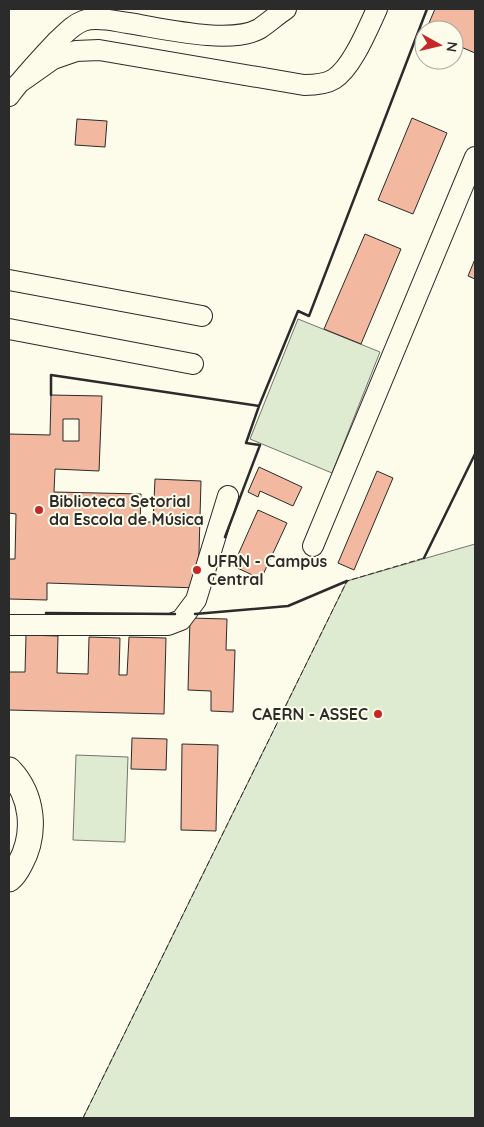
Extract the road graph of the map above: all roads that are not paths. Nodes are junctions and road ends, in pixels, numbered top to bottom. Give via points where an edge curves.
1 (286, 9) edge
2 (377, 9) edge
3 (14, 90) edge
4 (474, 164) edge
5 (9, 280) edge
6 (202, 316) dead end
7 (9, 330) edge
8 (193, 364) dead end
9 (228, 496) dead end
10 (314, 546) dead end
11 (9, 624) edge
12 (9, 770) edge
13 (9, 879) edge

1 - 3 lane via 258,29 227,36 89,19 72,26
2 - 3 lane via 361,45 343,73 320,84 304,85 99,50 76,51 53,59
4 - 10 lane
5 - 6 lane
7 - 8 lane
9 - 11 lane via 196,600 181,620 168,625
12 - 13 main road via 28,802 31,827 26,853

